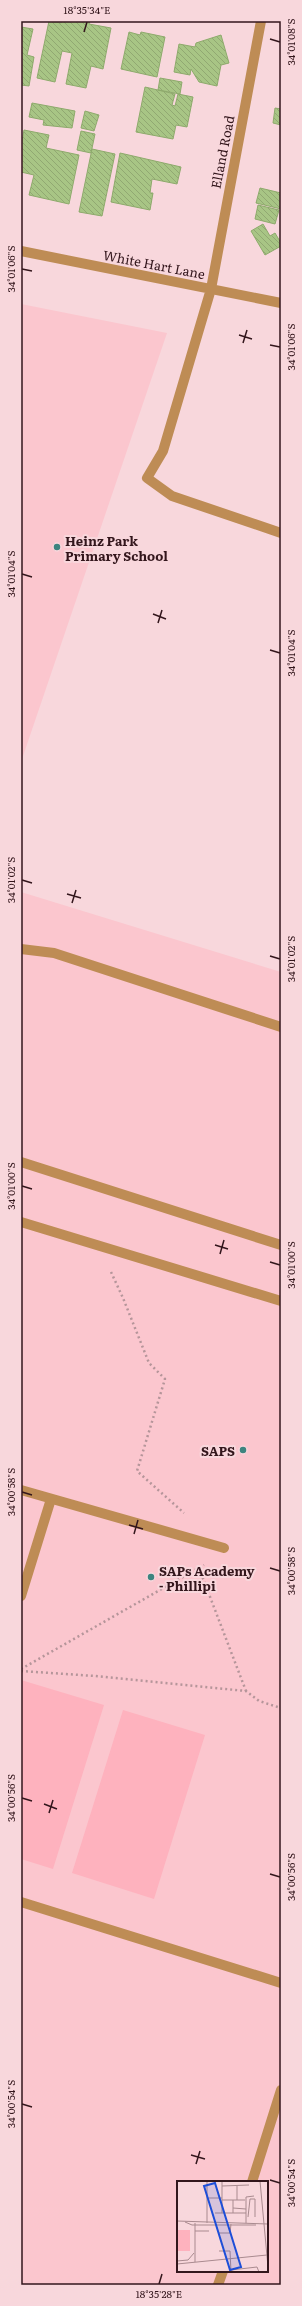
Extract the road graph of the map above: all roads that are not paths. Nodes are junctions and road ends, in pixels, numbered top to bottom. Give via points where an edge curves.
1 (261, 21) edge
2 (21, 251) edge
3 (211, 289) junction
4 (281, 303) edge
5 (281, 532) edge
6 (21, 949) edge
7 (281, 1028) edge
8 (21, 1162) edge
9 (21, 1222) edge
10 (281, 1245) edge
11 (281, 1301) edge
12 (21, 1490) edge
13 (51, 1499) junction
14 (224, 1548) road end
15 (21, 1596) edge
16 (21, 1902) edge
17 (281, 1983) edge
18 (281, 2090) edge
19 (252, 2181) edge
20 (223, 2272) edge
21 (218, 2285) edge

1 - 3 street, Elland Road
2 - 3 street, White Hart Lane
3 - 4 street, White Hart Lane
3 - 5 street, Elland Road via 163,451 147,478 172,496
6 - 7 street via 54,953
8 - 10 street
9 - 11 street
12 - 13 street
13 - 14 street
13 - 15 street
16 - 17 street
18 - 19 street
20 - 21 street

